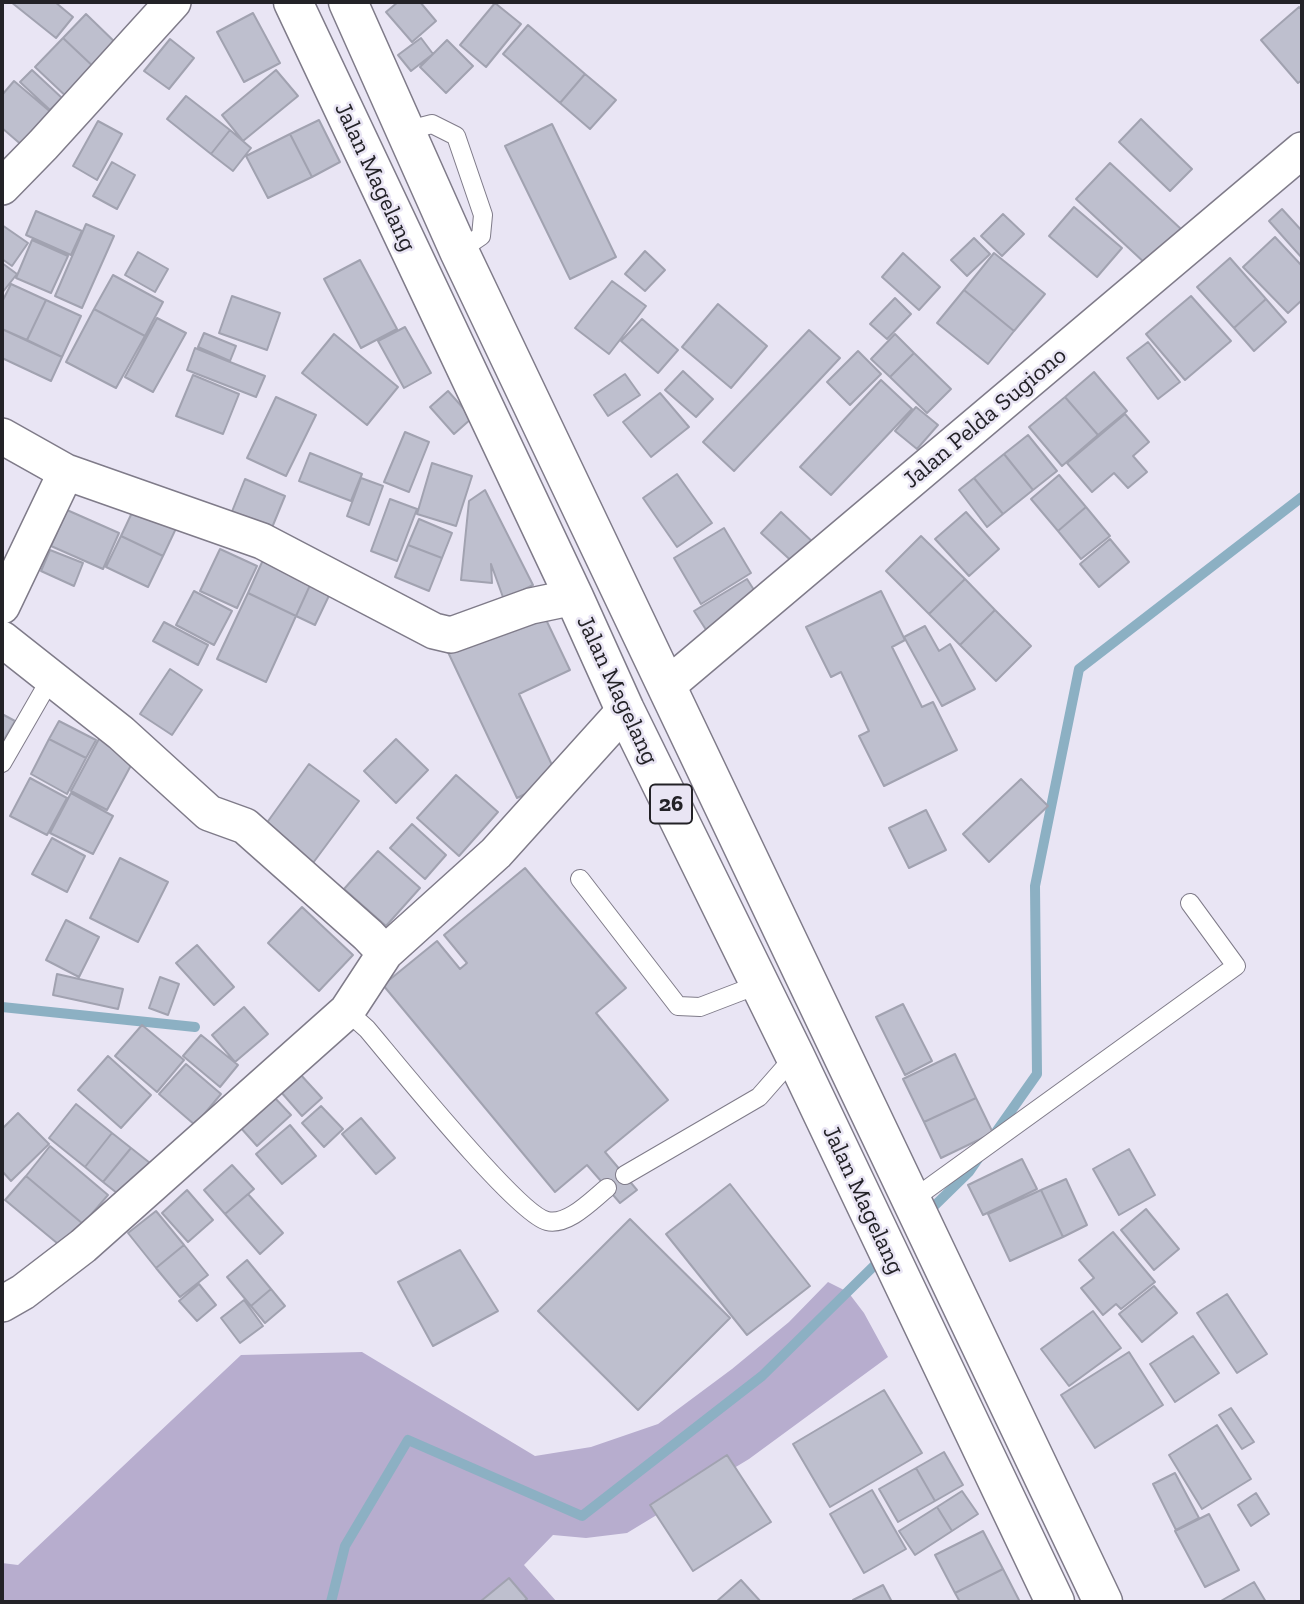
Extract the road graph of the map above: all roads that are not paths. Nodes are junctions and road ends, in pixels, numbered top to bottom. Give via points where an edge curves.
1 (173, 2) edge
2 (293, 2) edge
3 (348, 2) edge
4 (1302, 150) edge
5 (2, 187) edge
6 (2, 436) edge
7 (66, 472) junction
8 (574, 597) junction
9 (2, 606) edge
10 (2, 639) edge
11 (51, 678) junction
12 (667, 686) junction
13 (625, 710) junction
14 (2, 764) edge
15 (580, 879) dead end
16 (1190, 903) dead end
17 (385, 953) junction
18 (760, 984) junction
19 (347, 1011) junction
20 (795, 1056) junction
21 (625, 1175) dead end
22 (607, 1188) dead end
23 (912, 1200) junction
24 (2, 1304) edge
25 (1055, 1602) edge
26 (1103, 1602) edge

1 - 5 street
2 - 8 highway, Jalan Magelang / 26
3 - 12 highway, Jalan Magelang / 26 via 459,251
4 - 12 street, Jalan Pelda Sugiono
6 - 7 street
7 - 8 street via 262,541 434,631 451,635 531,606
7 - 9 street
8 - 13 highway, Jalan Magelang / 26
10 - 11 street
11 - 14 lane
11 - 17 street via 121,733 209,813 245,825
12 - 23 highway, Jalan Magelang / 26
13 - 17 street via 496,853
13 - 18 highway, Jalan Magelang / 26
15 - 18 lane via 678,1006 699,1007
16 - 23 lane via 1236,966
17 - 19 street
18 - 20 highway, Jalan Magelang / 26
19 - 22 lane via 534,1215 549,1222 564,1220
19 - 24 street via 83,1246
20 - 21 lane via 759,1097
20 - 25 highway, Jalan Magelang / 26
23 - 26 highway, Jalan Magelang / 26

